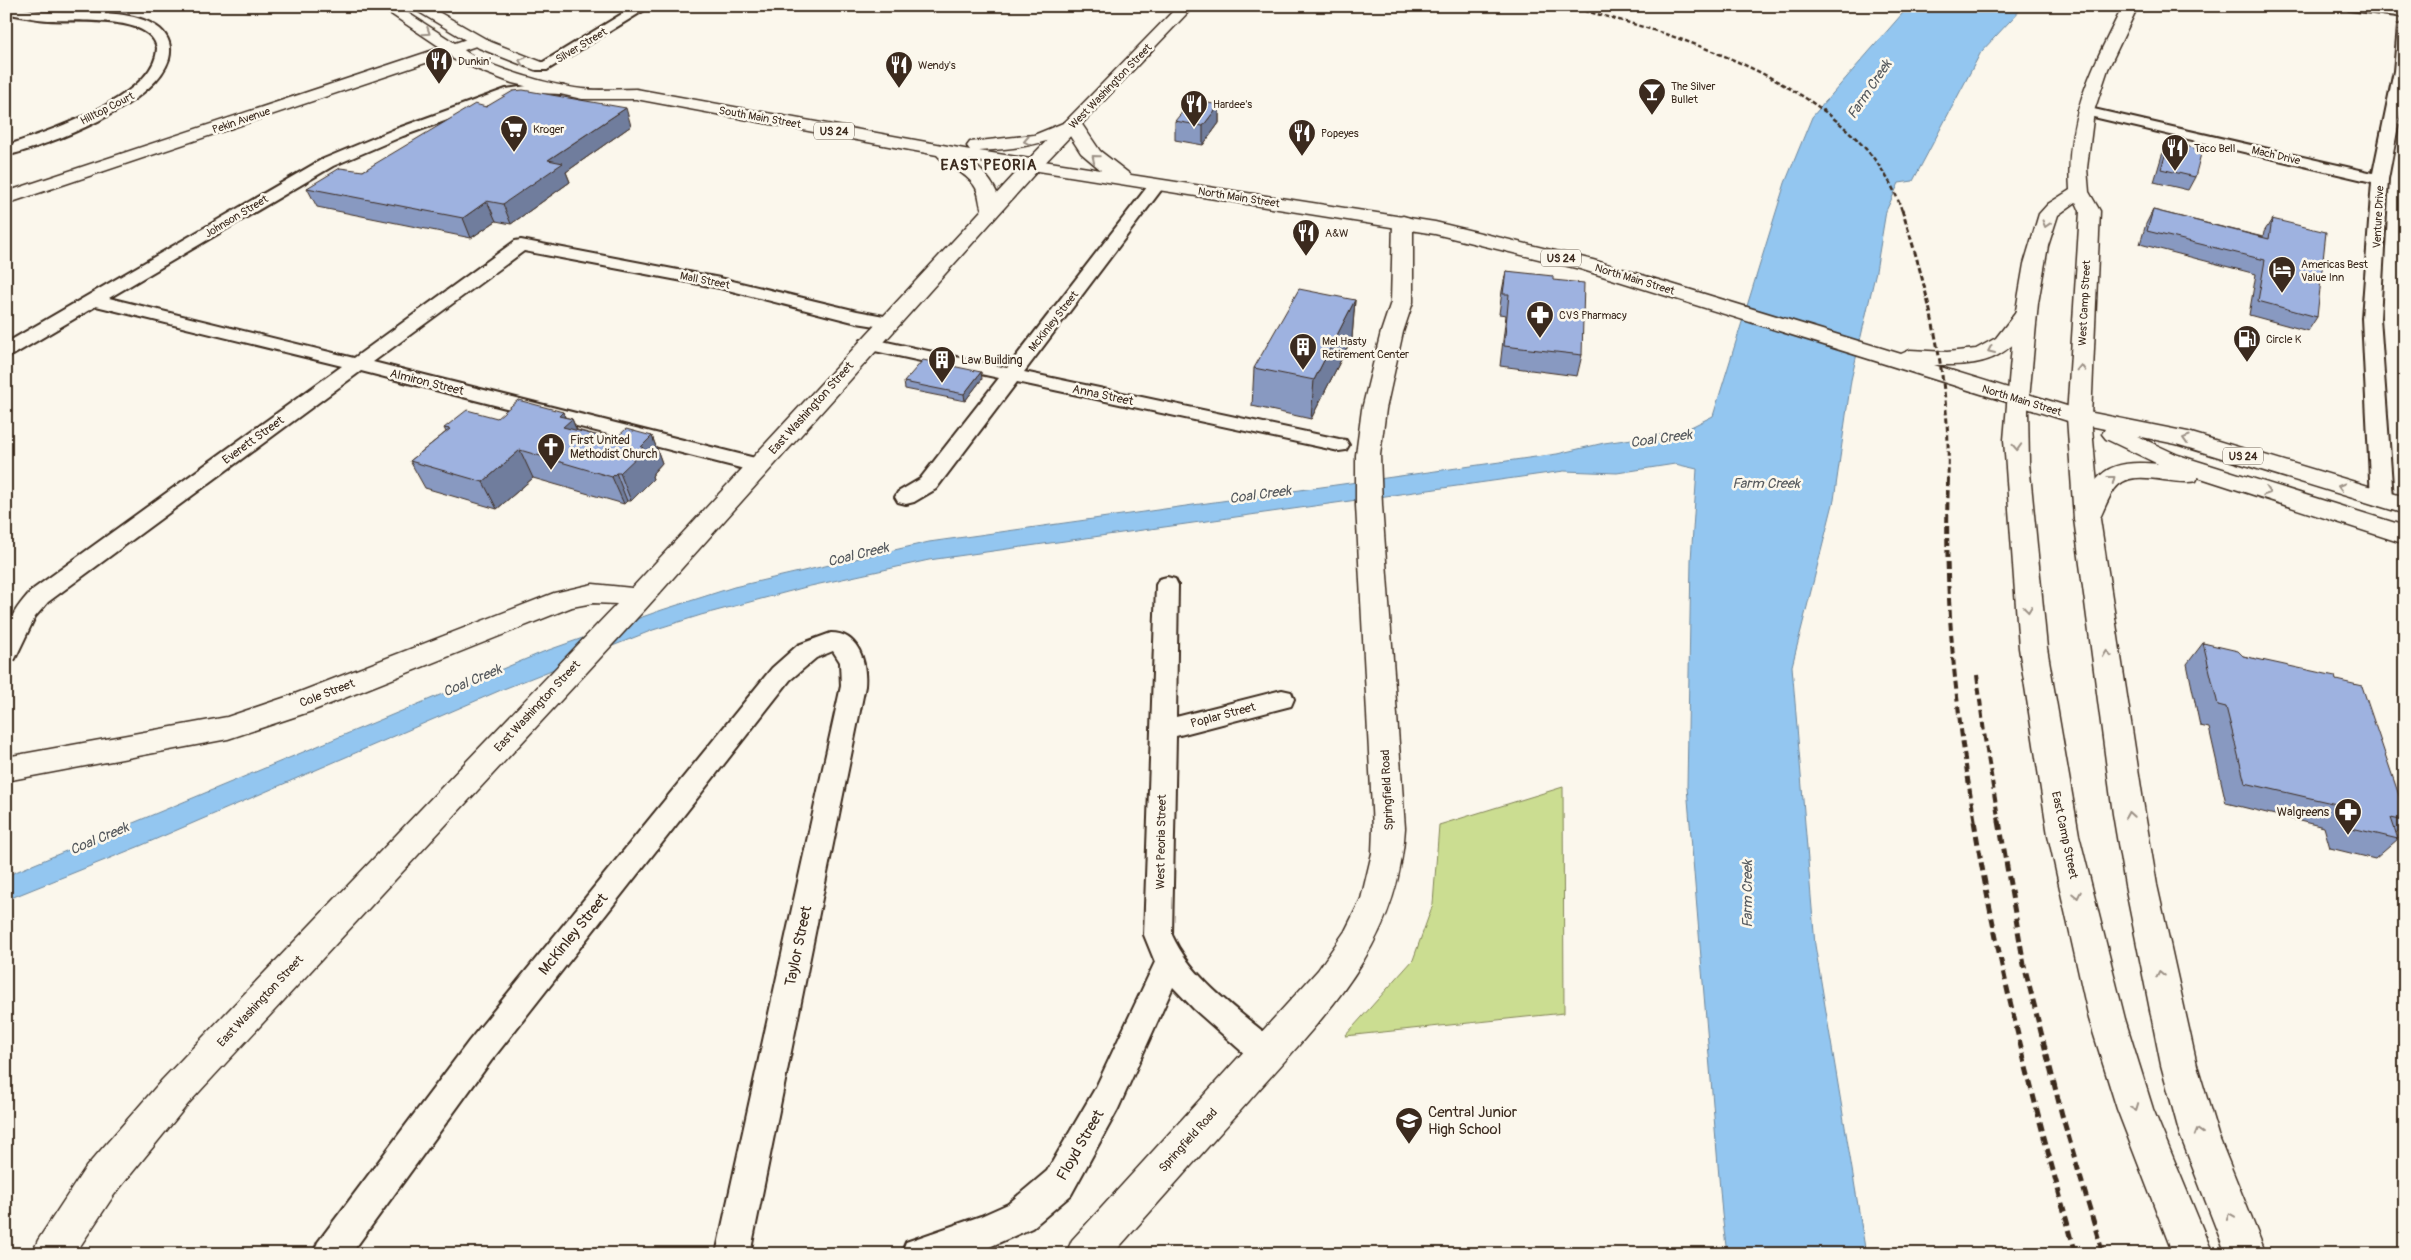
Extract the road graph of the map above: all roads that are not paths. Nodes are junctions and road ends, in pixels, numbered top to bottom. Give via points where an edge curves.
1 (386, 6) edge
2 (416, 6) edge
3 (447, 6) edge
4 (645, 6) edge
5 (1187, 6) edge
6 (2131, 6) edge
7 (2349, 6) edge
8 (6, 9) edge
9 (2405, 13) edge
10 (2405, 26) edge
11 (461, 30) junction
12 (476, 41) junction
13 (452, 48) junction
14 (542, 67) junction
15 (492, 70) junction
16 (563, 90) junction
17 (636, 94) junction
18 (476, 104) junction
19 (2085, 112) junction
20 (1073, 124) junction
21 (937, 150) junction
22 (6, 151) edge
23 (1032, 166) junction
24 (2380, 179) junction
25 (1129, 180) junction
26 (1157, 185) junction
27 (2080, 192) junction
28 (6, 198) edge
29 (992, 210) junction
30 (1403, 222) junction
31 (521, 245) joint
32 (94, 300) junction
33 (2026, 316) junction
34 (888, 322) junction
35 (868, 344) junction
36 (6, 352) edge
37 (1884, 356) junction
38 (358, 364) junction
39 (1011, 375) junction
40 (2019, 399) junction
41 (2079, 417) junction
42 (1339, 445) dead end
43 (760, 466) junction
44 (2221, 477) junction
45 (906, 497) dead end
46 (2382, 500) junction
47 (2405, 506) edge
48 (2087, 519) junction
49 (2405, 536) edge
50 (1167, 585) dead end
51 (638, 598) junction
52 (16, 615) edge
53 (839, 642) joint
54 (6, 653) edge
55 (1282, 699) dead end
56 (1163, 730) junction
57 (6, 770) edge
58 (1170, 962) junction
59 (1267, 1054) junction
60 (52, 1254) edge
61 (330, 1254) edge
62 (733, 1254) edge
63 (918, 1254) edge
64 (1086, 1254) edge
65 (2193, 1254) edge
66 (2246, 1254) edge

1 -> 13 main road, South Main Street / US 24
2 - 11 main road, South Main Street
3 - 11 main road
4 - 14 street, Silver Street
5 - 20 main road, West Washington Street
6 - 19 main road, West Camp Street via 2100,68
7 - 9 street
8 - 22 street, Hilltop Court via 47,16 134,23 154,31 164,51 158,72 147,85 130,96 97,115
10 - 24 street, Venture Drive
11 - 12 main road, South Main Street / US 24
12 - 13 main road, Pekin Avenue
14 -> 12 main road, South Main Street / US 24
13 - 15 main road, South Main Street / US 24 via 458,56
13 - 28 main road, Pekin Avenue
14 - 17 main road, South Main Street / US 24 via 618,86
15 - 16 main road, South Main Street / US 24
15 - 18 street, Johnson Street via 504,77 506,86
16 - 17 main road, South Main Street / US 24 via 582,94
16 - 18 street, Johnson Street via 539,88 516,91
17 - 21 main road, South Main Street / US 24
18 - 32 street, Johnson Street via 327,163
19 - 24 street, Mach Drive
19 - 27 main road, West Camp Street via 2078,168
20 -> 21 main road via 1039,139 1020,143
20 - 23 main road, West Washington Street
25 -> 20 main road via 1094,158 1081,143
21 - 23 main road, South Main Street / US 24
21 - 29 main road via 959,162 981,181 992,200
23 - 25 main road, North Main Street / US 24
23 - 29 main road, East Washington Street
24 - 46 street, Venture Drive via 2371,318
25 - 26 main road, North Main Street / US 24
26 - 30 main road, North Main Street / US 24
26 - 39 street, McKinley Street
27 -> 33 main road via 2050,212 2036,255
41 -> 27 main road, West Camp Street via 2090,212
29 - 34 main road, East Washington Street
30 - 37 main road, North Main Street / US 24 via 1586,264
30 - 59 main road, Springfield Road via 1402,302 1374,409 1368,449 1389,809 1387,860 1376,907 1358,943 1325,990
31 - 34 street, Mall Street via 720,283
31 - 38 street, Everett Street
32 - 36 street, Johnson Street
32 - 38 street, Almiron Street
33 -> 37 main road via 2006,342 1982,354 1967,358
33 - 40 main road
34 - 35 main road, East Washington Street
35 - 39 street, Anna Street
35 - 43 main road, East Washington Street
37 - 40 main road, North Main Street / US 24
38 - 43 street, Almiron Street
38 - 52 street, Everett Street
39 - 42 street, Anna Street
39 - 45 street, McKinley Street via 928,484
40 - 41 main road, North Main Street / US 24
40 -> 65 main road, East Camp Street via 2016,426 2025,586 2056,796 2107,1021 2130,1092
41 - 44 main road, North Main Street / US 24 via 2169,460
46 -> 41 main road, North Main Street / US 24 via 2180,436
41 - 48 main road
43 - 51 main road, East Washington Street
48 -> 44 main road via 2104,485 2114,475 2141,471
44 -> 49 main road, North Main Street / US 24
46 - 47 main road, North Main Street / US 24
66 -> 48 main road via 2199,1135 2179,1064 2141,886
50 - 56 street, West Peoria Street
51 - 57 main road, Cole Street via 596,592 572,597 302,703 228,728
51 - 60 main road, East Washington Street via 174,1092 100,1181
52 - 54 street, Everett Street
53 - 61 street, McKinley Street via 820,645 781,674 480,1051
53 - 62 street, Taylor Street via 849,652 855,671 853,686
55 - 56 street, Poplar Street
56 - 58 street, West Peoria Street via 1158,935
58 - 59 street, West Peoria Street
58 - 63 street, Floyd Street via 1107,1098 1059,1183 1020,1216 985,1232
59 - 64 main road, Springfield Road

